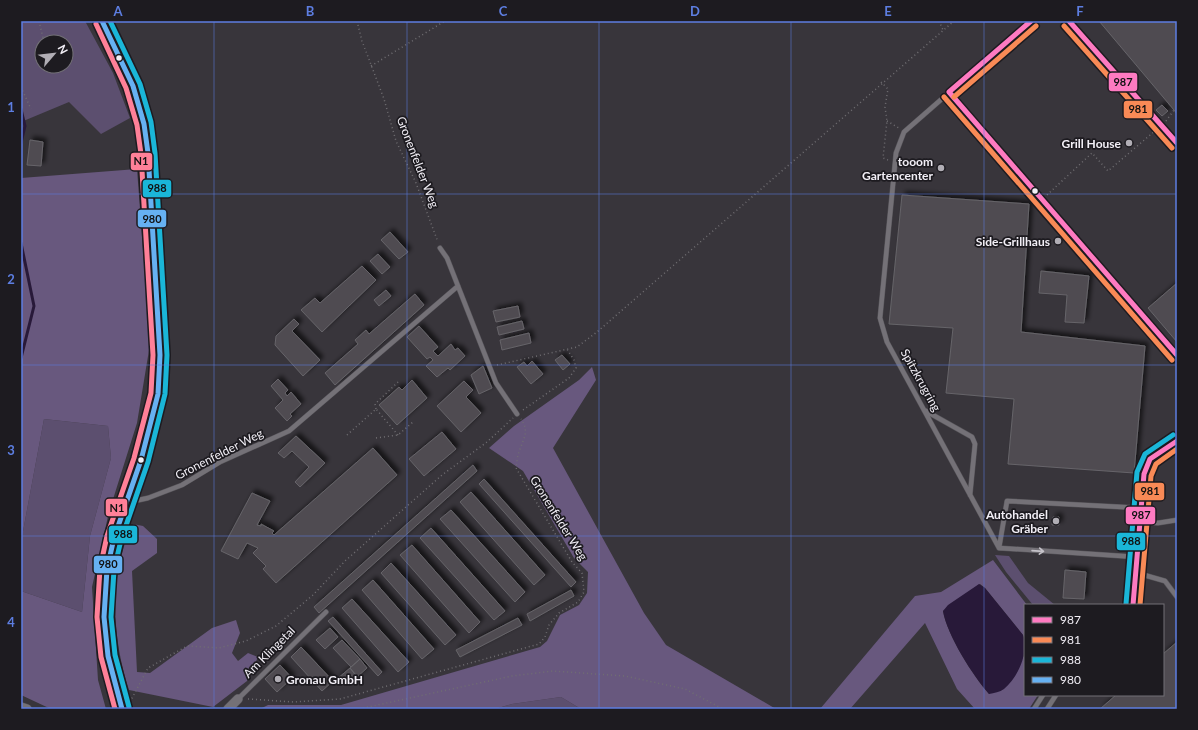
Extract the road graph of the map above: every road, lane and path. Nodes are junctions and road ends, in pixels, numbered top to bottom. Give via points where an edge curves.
1 (39, 21) edge
2 (102, 21) edge
3 (357, 21) edge
4 (445, 21) edge
5 (939, 21) edge
6 (954, 21) edge
7 (1031, 21) edge
8 (1069, 21) edge
9 (943, 30) junction
10 (42, 34) edge
11 (371, 67) junction
12 (881, 82) junction
13 (21, 87) edge
14 (949, 92) junction
15 (30, 109) dead end
16 (1174, 110) dead end
17 (887, 121) junction
18 (1162, 125) junction
19 (904, 132) junction
20 (1177, 143) edge
21 (896, 161) junction
22 (1043, 199) junction
23 (440, 248) joint
24 (458, 286) junction
25 (568, 349) junction
26 (1177, 355) edge
27 (490, 367) junction
28 (398, 382) dead end
29 (376, 409) junction
30 (924, 409) junction
31 (517, 414) junction
32 (413, 422) dead end
33 (347, 435) dead end
34 (398, 435) junction
35 (376, 438) dead end
36 (1177, 441) edge
37 (970, 495) junction
38 (127, 498) junction
39 (1141, 508) junction
40 (1177, 520) edge
41 (1140, 522) junction
42 (999, 548) junction
43 (1138, 557) junction
44 (1137, 572) junction
45 (1177, 597) edge
46 (1133, 604) edge
47 (326, 612) dead end
48 (128, 696) dead end
49 (1042, 696) edge
50 (1055, 696) edge
51 (238, 699) junction
52 (130, 702) junction
53 (21, 706) edge
54 (132, 707) dead end
55 (27, 709) edge
56 (122, 709) edge
57 (228, 709) edge
58 (359, 709) edge
59 (723, 709) edge
60 (1034, 709) edge
61 (1047, 709) edge

1 - 10 path
2 - 38 street via 133,86 144,124 160,355 158,394 150,430
3 - 11 path, Gronenfelder Weg
4 - 11 path
5 - 9 path
6 - 9 path
7 - 14 lane, Spitzkrugring
8 - 18 lane
9 - 12 path
11 - 23 path, Gronenfelder Weg via 384,99 396,141 416,183
12 - 17 path via 888,89 885,107
12 - 25 path via 597,332 578,347
13 - 15 path
14 - 19 lane, Spitzkrugring
14 - 22 lane
16 - 18 path
17 - 19 path
17 - 21 path via 883,158
18 - 20 lane
18 - 22 path via 1108,171 1092,153
19 - 21 lane, Spitzkrugring via 896,153
21 - 30 lane, Spitzkrugring via 880,318 887,342
22 - 26 lane
23 - 24 lane via 447,258
24 - 27 lane
24 - 38 lane, Gronenfelder Weg via 289,431 220,462 182,485 148,498
25 - 27 path
25 - 31 path via 576,368 569,378
27 - 31 lane via 496,383
28 - 29 path via 374,404
29 - 33 path
29 - 34 path
30 - 37 lane, Spitzkrugring
30 - 37 lane via 972,437 975,444
31 - 51 path, Gronenfelder Weg via 525,425 526,435 516,468 572,562 582,573 584,592 578,602 559,613 539,644 340,700 294,702
31 - 52 path via 487,442 442,475 276,626 246,641 219,648 187,646 148,668
32 - 34 path
34 - 35 path
36 - 39 street via 1150,459 1144,474
37 - 42 lane, Spitzkrugring
38 - 56 street via 107,568 104,617 108,656
39 - 41 street
39 - 42 lane via 1007,501
40 - 41 lane
41 - 43 street
42 -> 43 lane
43 - 44 street
44 - 45 lane via 1165,581
44 - 46 street
47 - 51 lane, Am Klingetal
48 - 52 path
49 - 60 lane
50 - 61 lane
51 - 57 street, Am Klingetal
52 - 54 path
53 - 55 street
58 - 59 path via 504,677 553,671 625,676 685,689

